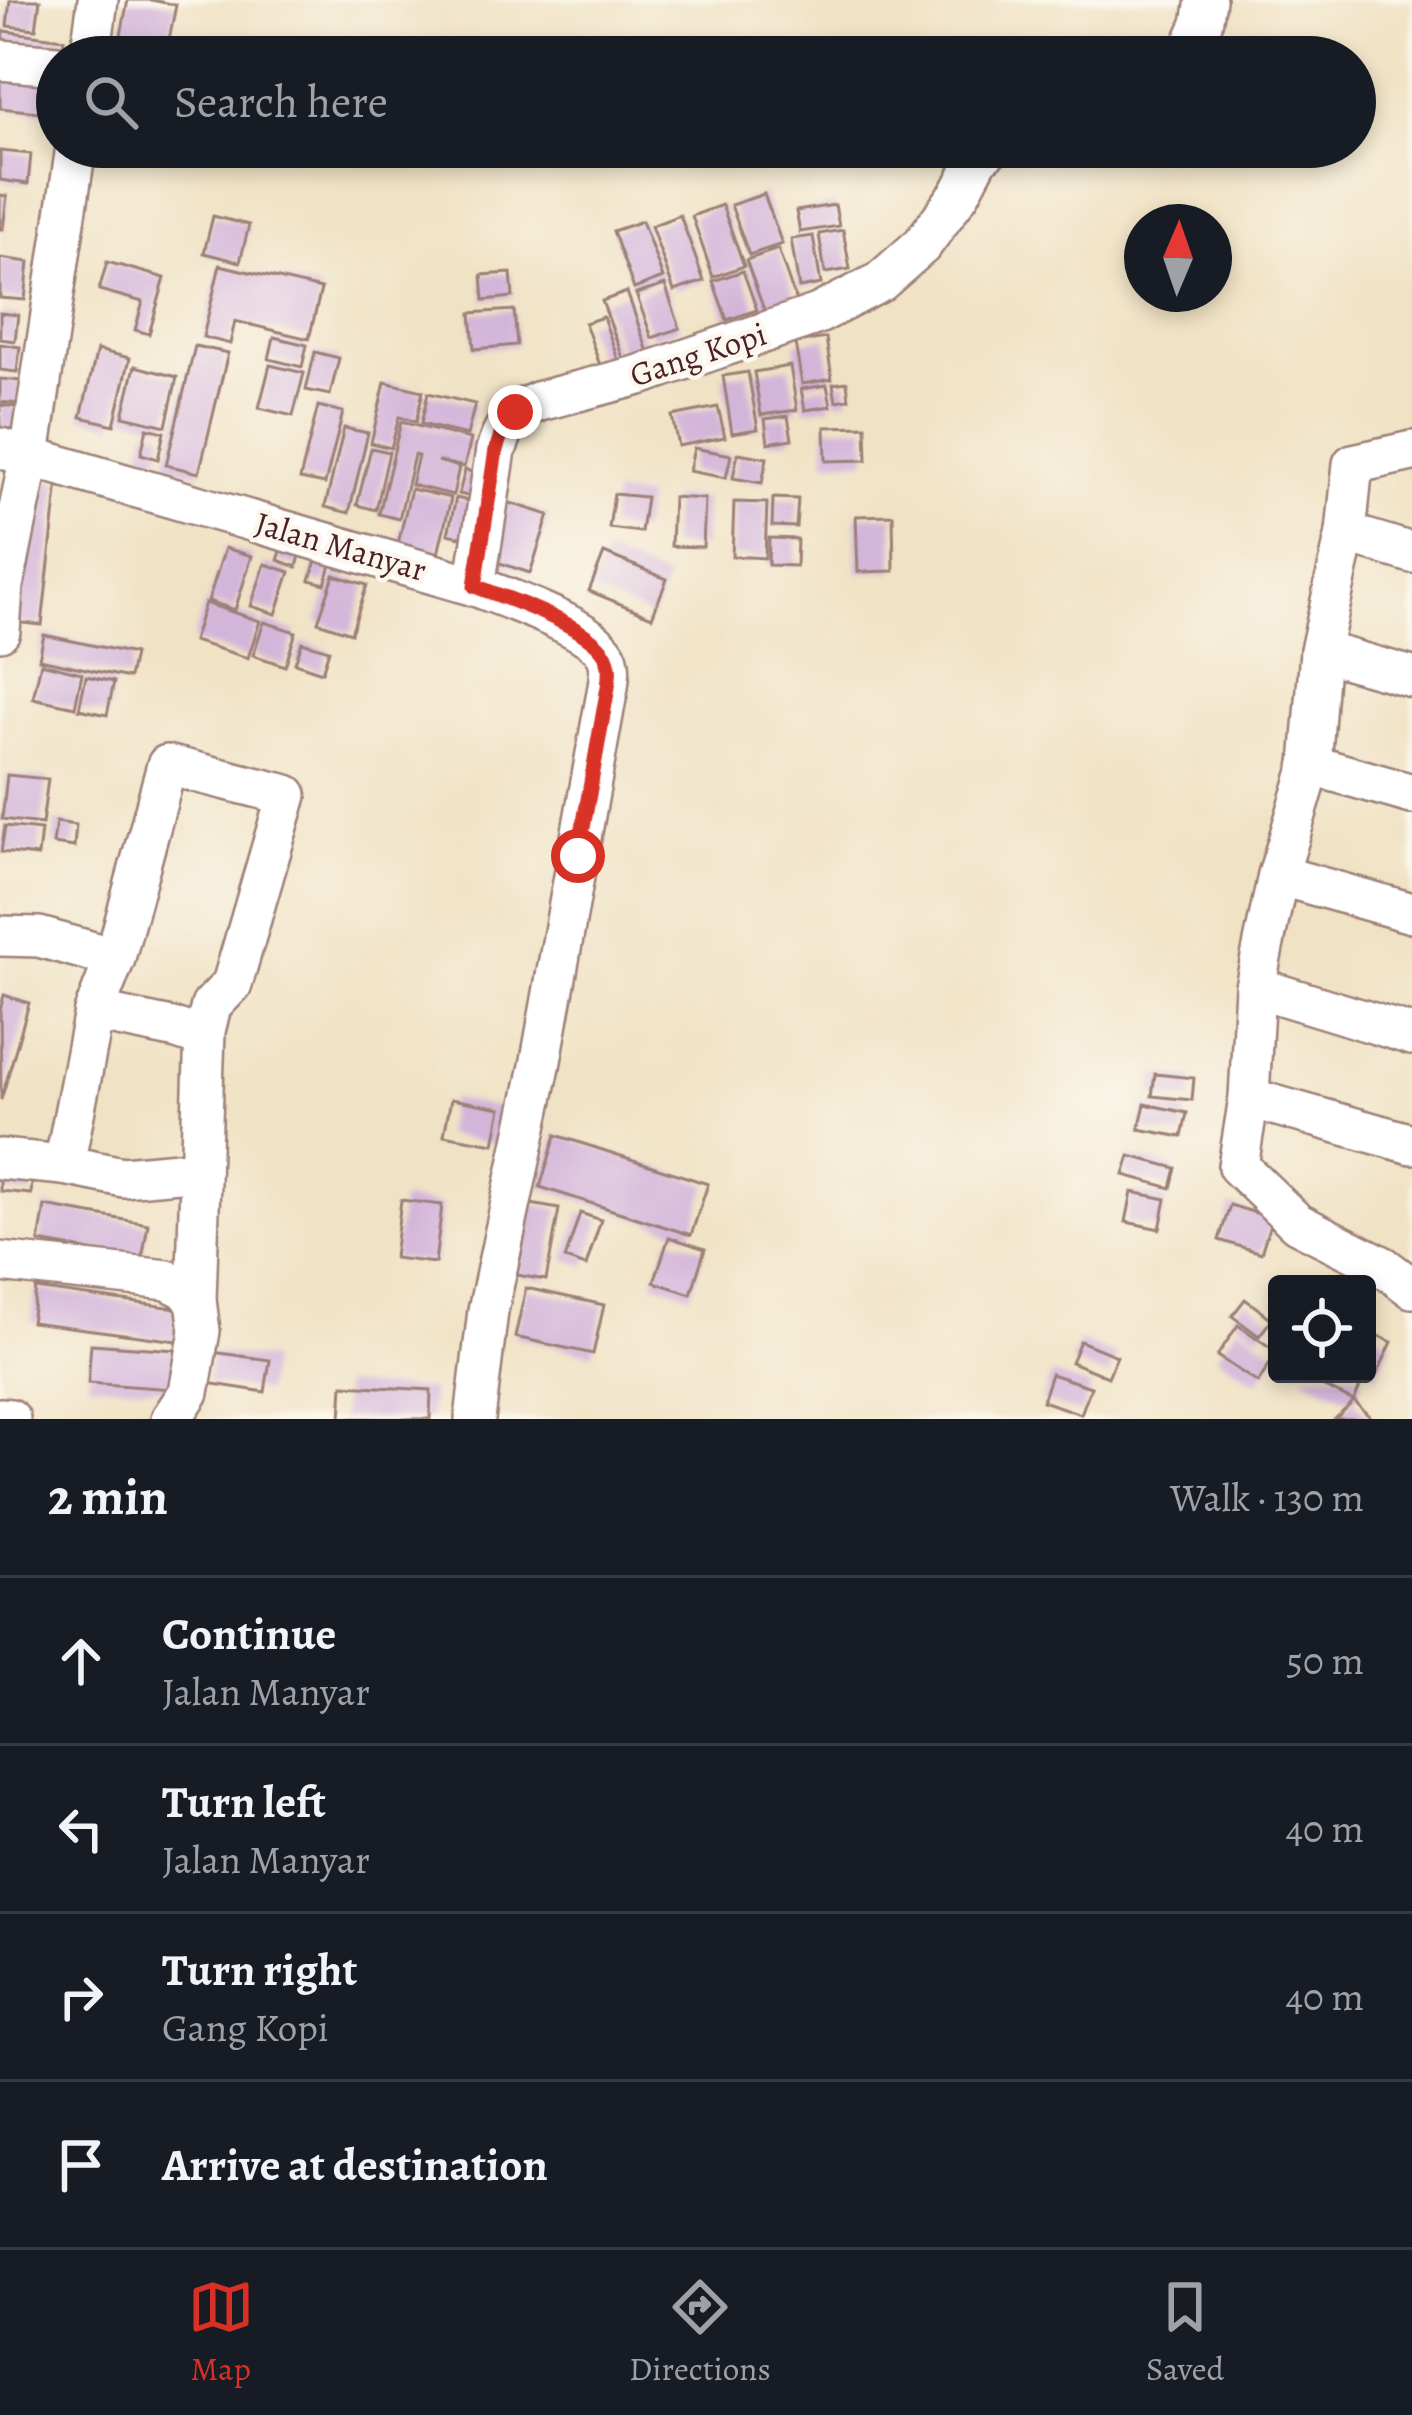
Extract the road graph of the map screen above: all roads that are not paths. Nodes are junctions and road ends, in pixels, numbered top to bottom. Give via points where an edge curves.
1 (98, 0) edge
2 (1205, 0) edge
3 (93, 36) edge
4 (1196, 36) edge
5 (0, 60) edge
6 (36, 63) edge
7 (72, 168) edge
8 (973, 168) edge
9 (1412, 451) edge
10 (15, 452) edge
11 (1346, 533) junction
12 (1412, 553) edge
13 (475, 586) junction
14 (0, 631) edge
15 (1320, 651) junction
16 (1412, 677) edge
17 (1311, 765) junction
18 (1412, 794) edge
19 (1278, 875) junction
20 (1412, 914) edge
21 (0, 937) edge
22 (115, 958) junction
23 (1256, 988) junction
24 (94, 1012) junction
25 (1412, 1035) edge
26 (204, 1038) junction
27 (1249, 1099) junction
28 (1412, 1144) edge
29 (0, 1159) edge
30 (64, 1165) junction
31 (200, 1170) junction
32 (0, 1262) edge
33 (1403, 1277) edge
34 (196, 1300) junction
35 (187, 1410) edge
36 (0, 1418) edge
37 (10, 1419) edge
38 (476, 1419) edge

1 - 3 street
2 - 4 street
5 - 6 street
7 - 10 street
8 - 13 street, Gang Kopi via 922,245 880,282 818,314 515,412 496,450
9 - 11 street via 1353,464
10 - 13 street, Jalan Manyar
10 - 14 street
11 - 12 street
11 - 15 street
13 - 38 street, Jalan Manyar via 594,639 609,664 488,1311
15 - 16 street
15 - 17 street
17 - 18 street
17 - 19 street
19 - 20 street
19 - 23 street
21 - 22 street via 39,937
22 - 24 street
22 - 26 street via 166,765 287,794 232,984 211,1006
23 - 25 street
23 - 27 street
24 - 26 street
24 - 30 street
26 - 31 street
27 - 28 street
27 - 33 street via 1238,1166 1297,1223
29 - 30 street
30 - 31 street via 123,1177
31 - 34 street
32 - 34 street via 168,1280
34 - 35 street via 200,1331
36 - 37 street

